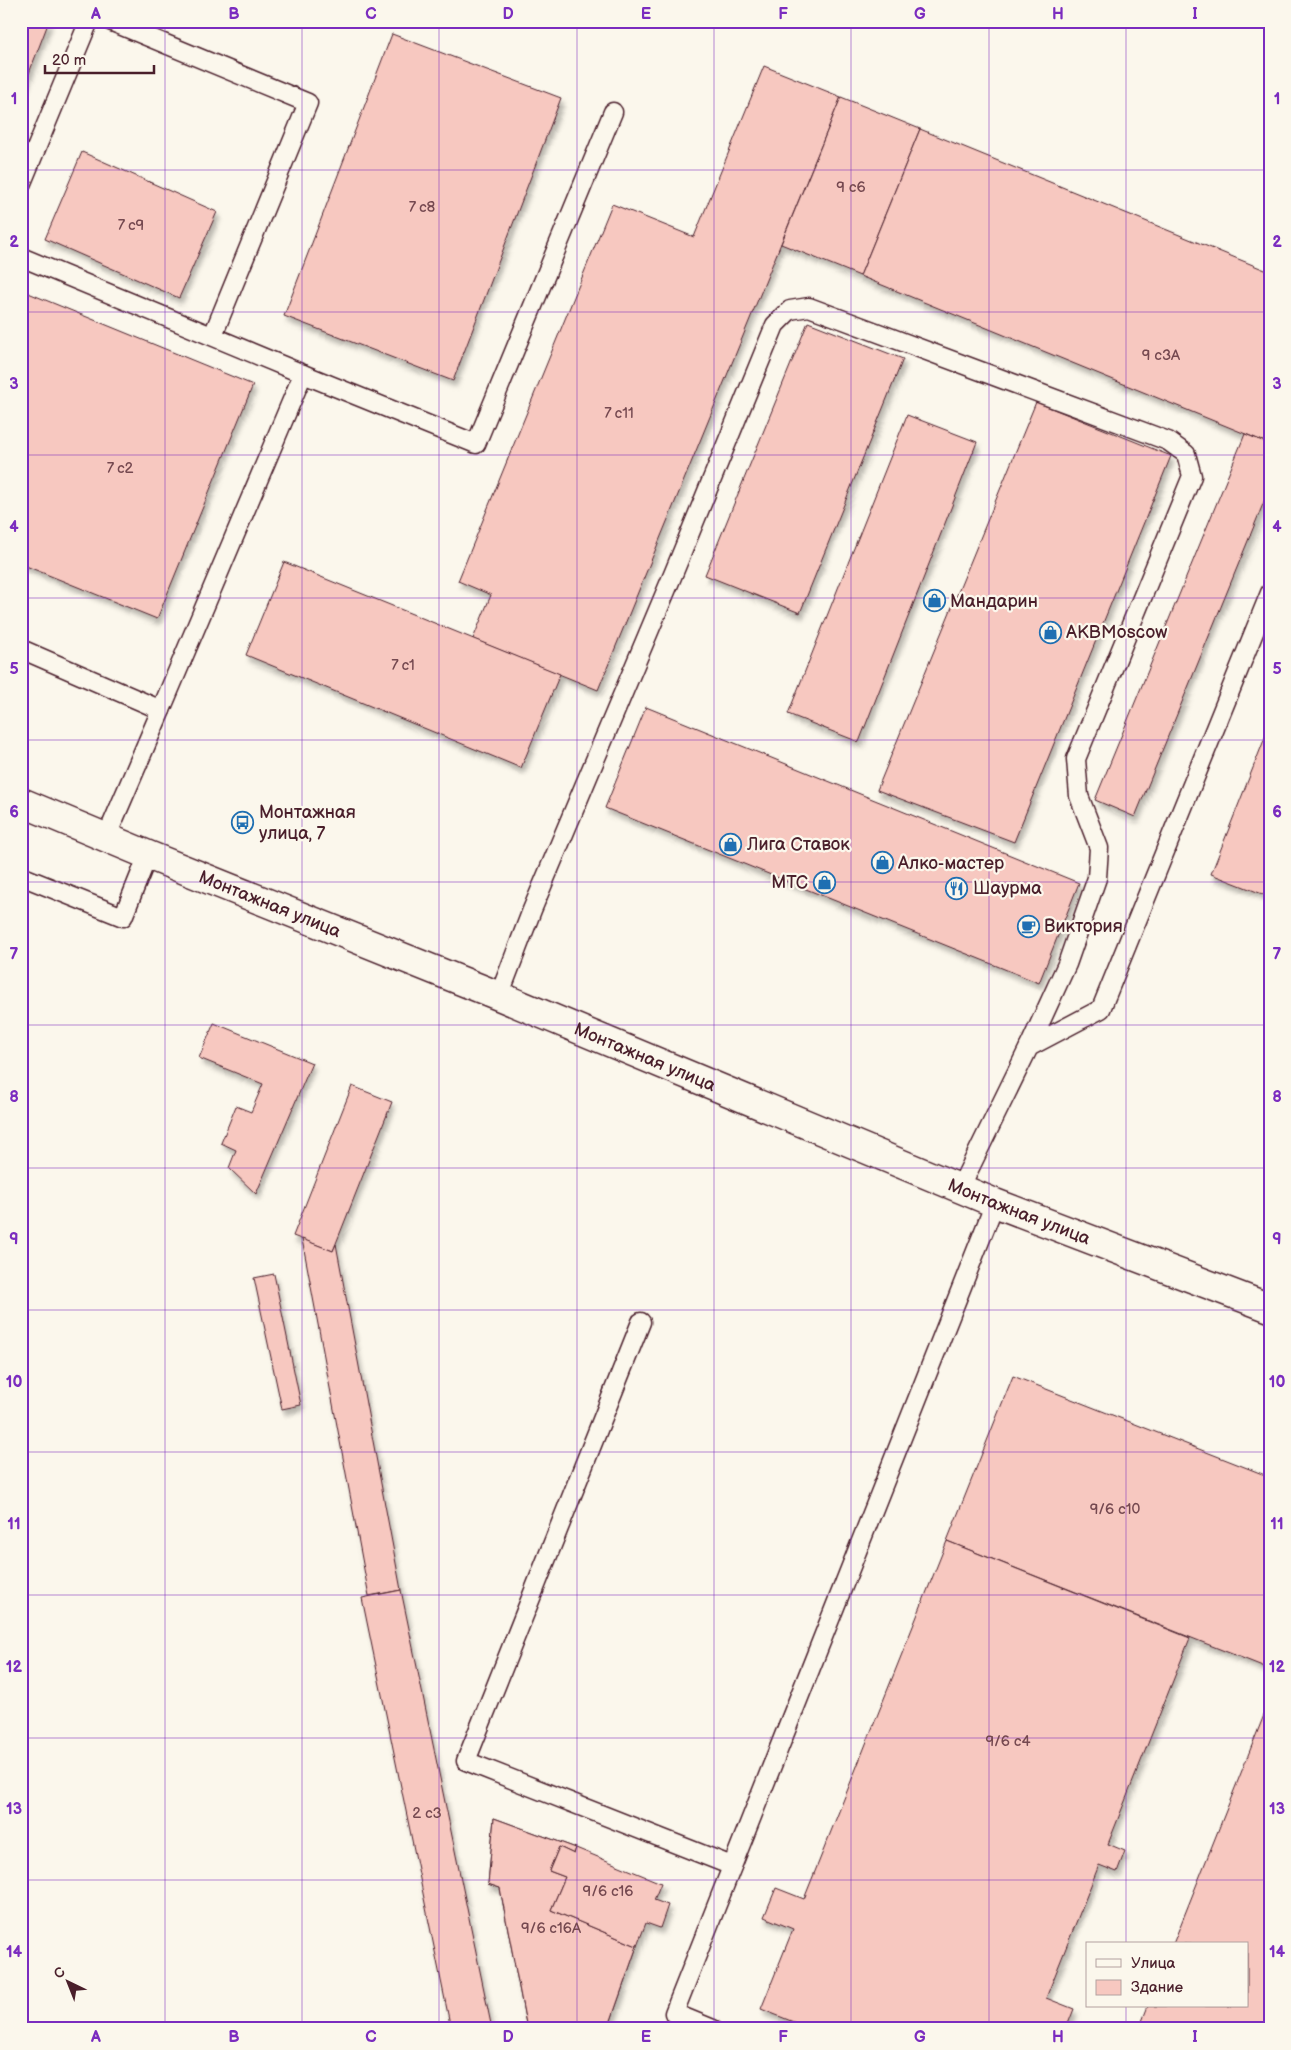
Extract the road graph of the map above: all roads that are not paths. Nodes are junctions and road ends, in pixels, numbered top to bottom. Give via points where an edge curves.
1 (88, 21) edge
2 (110, 21) edge
3 (613, 112) dead end
4 (21, 185) edge
5 (21, 257) edge
6 (213, 335) junction
7 (303, 374) junction
8 (1270, 593) edge
9 (21, 648) edge
10 (161, 710) junction
11 (21, 802) edge
12 (106, 838) junction
13 (148, 856) junction
14 (21, 876) edge
15 (499, 996) junction
16 (1029, 1047) junction
17 (960, 1188) junction
18 (995, 1203) junction
19 (1270, 1308) edge
20 (641, 1322) dead end
21 (732, 1866) junction
22 (713, 2029) edge

1 - 4 lane
2 - 6 lane via 308,103
3 - 7 lane via 476,444
5 - 6 lane
6 - 7 lane
7 - 10 lane
8 - 16 lane via 1101,1009
9 - 10 lane
10 - 12 lane
11 - 12 street, Монтажная улица
12 - 13 street, Монтажная улица
13 - 14 lane via 124,917
13 - 15 street, Монтажная улица
15 - 16 lane via 775,325 790,310 809,307 1168,441 1186,454 1192,476 1076,759 1079,796 1100,848 1098,878 1068,964
15 - 17 street, Монтажная улица
16 - 17 lane
17 - 18 street, Монтажная улица
18 - 19 street, Монтажная улица
18 - 21 lane
20 - 21 lane via 466,1761
21 - 22 lane via 674,2013

